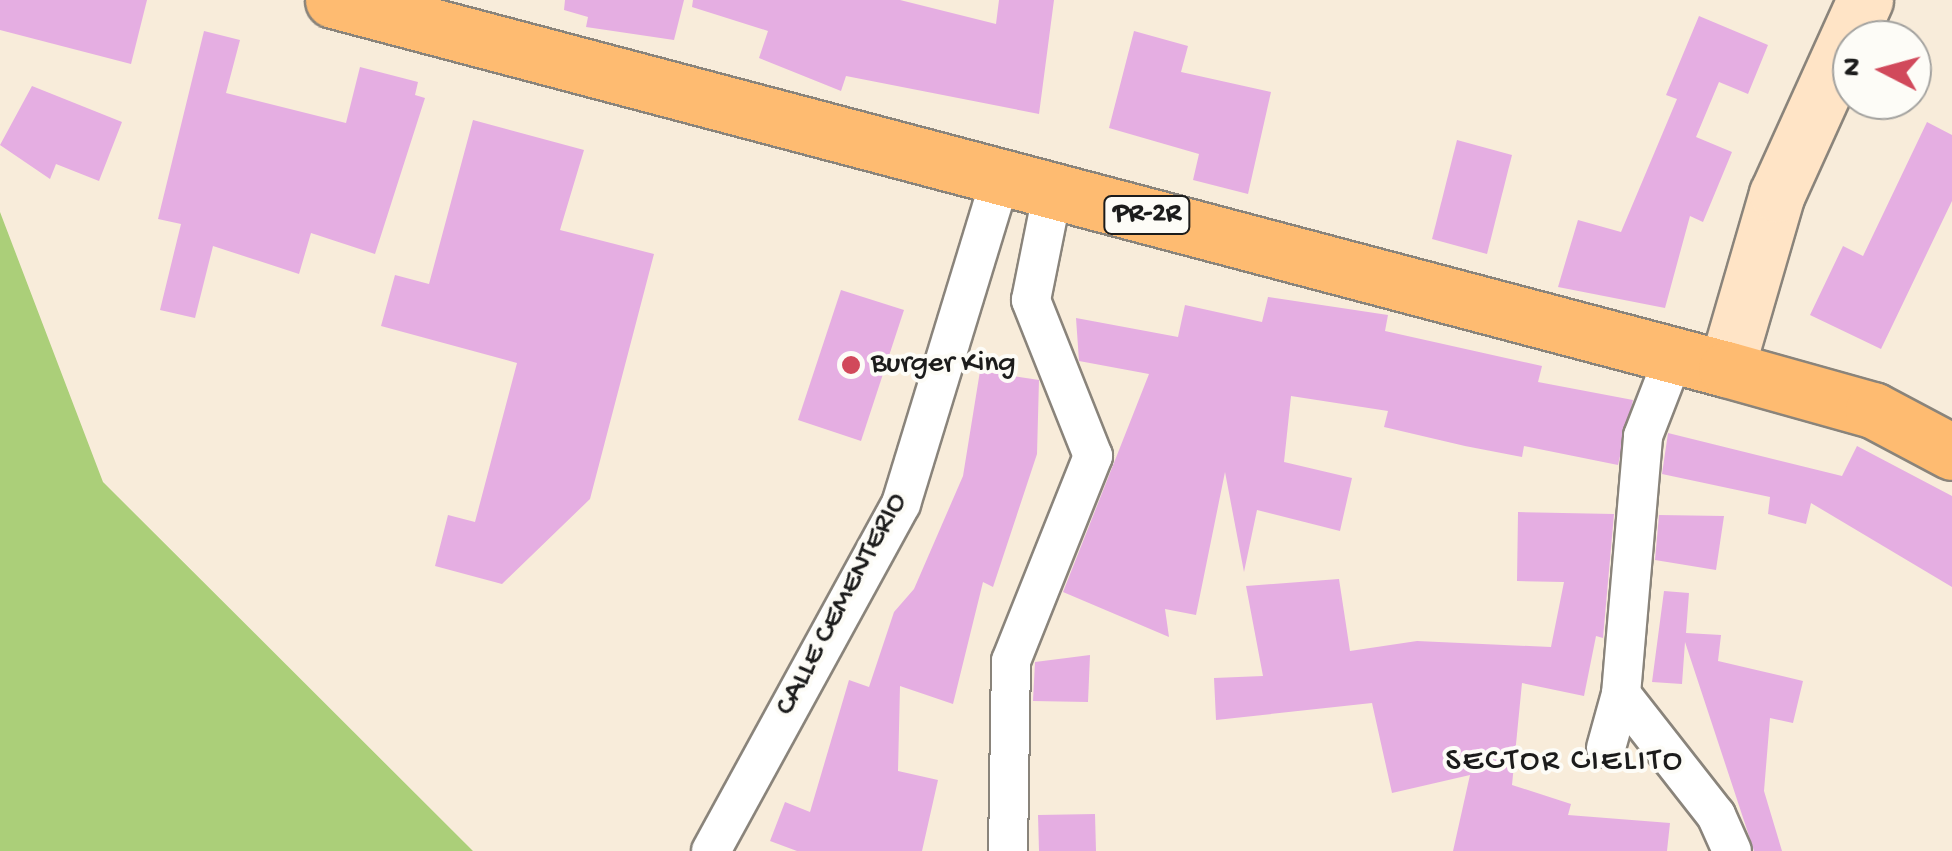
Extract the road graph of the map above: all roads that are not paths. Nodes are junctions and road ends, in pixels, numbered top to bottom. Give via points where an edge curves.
1 (333, 0) edge
2 (1865, 0) edge
3 (1001, 176) junction
4 (1053, 190) junction
5 (1674, 356) junction
6 (1726, 369) junction
7 (1952, 452) edge
8 (1621, 694) junction
9 (1606, 748) dead end
10 (711, 851) edge
11 (1008, 851) edge
12 (1732, 851) edge

1 - 3 main road, PR-2R
2 - 6 street via 1777,194
3 - 4 main road, PR-2R
3 - 10 street, CALLE CEMENTERIO via 901,504
4 - 5 main road, PR-2R
4 - 11 street via 1031,300 1094,456 1010,662
5 - 6 main road, PR-2R
5 - 8 street via 1643,436
6 - 7 main road, PR-2R via 1873,410
8 - 9 street
8 - 12 street via 1716,815

